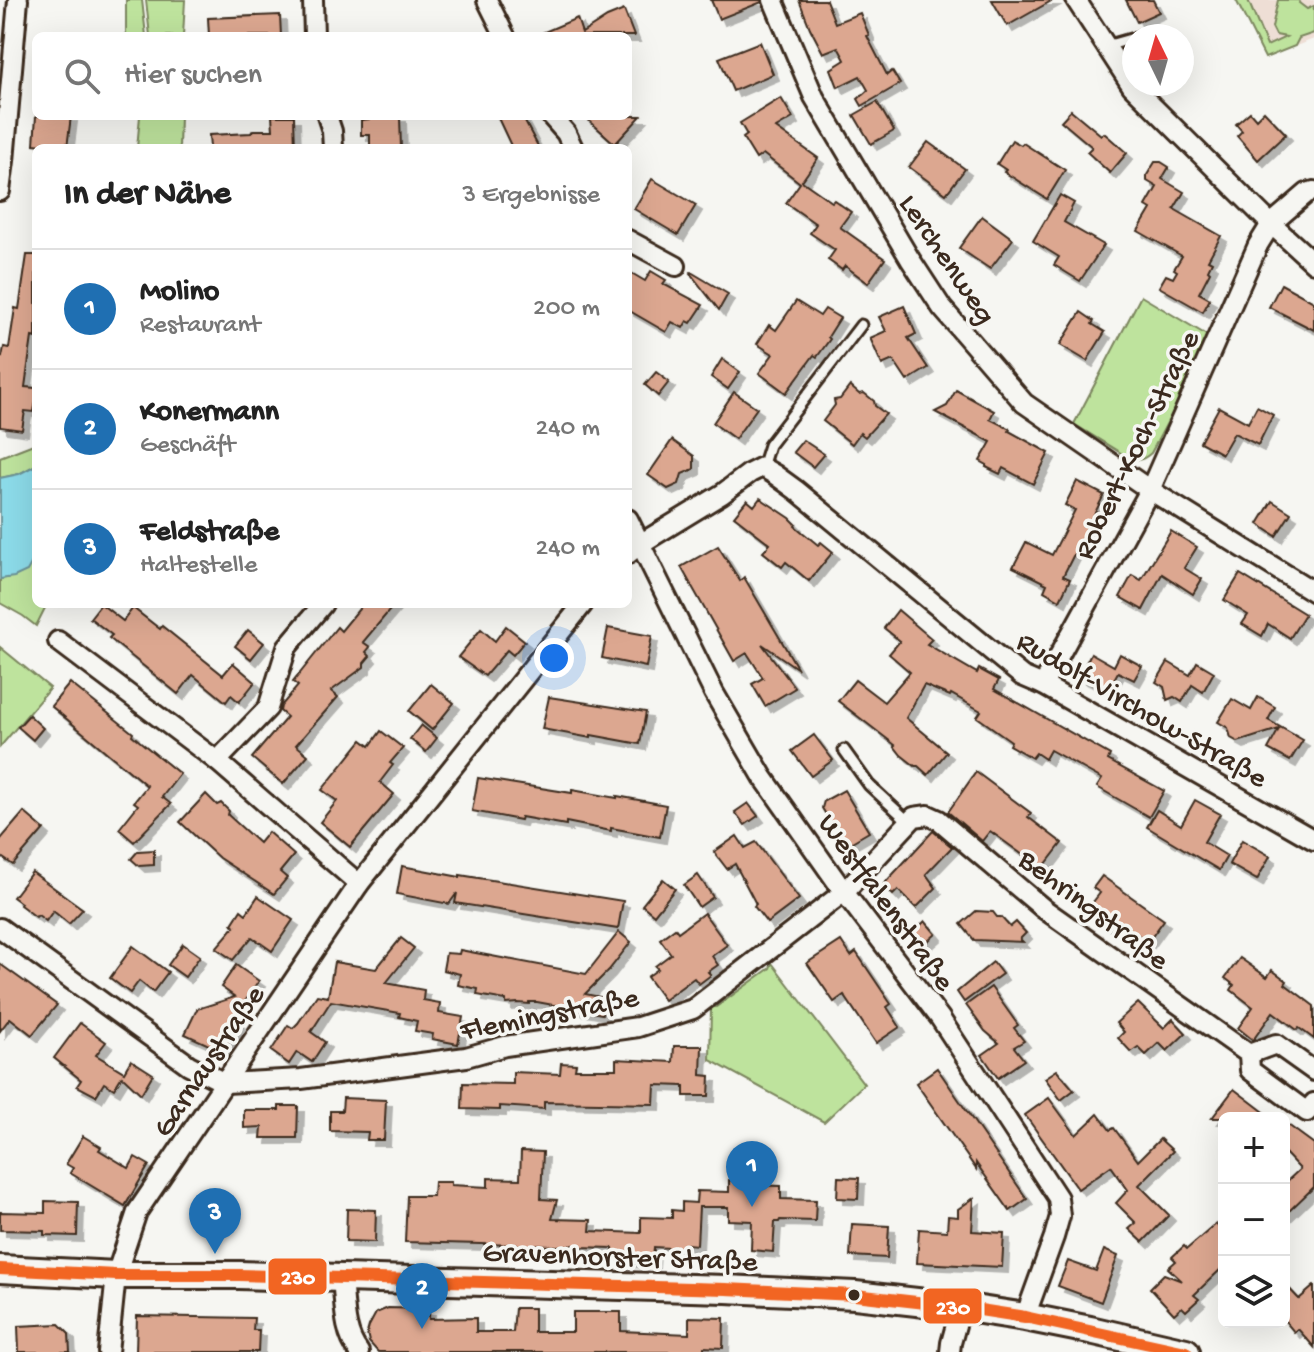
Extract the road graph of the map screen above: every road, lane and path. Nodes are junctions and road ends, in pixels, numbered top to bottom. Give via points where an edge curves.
1 (18, 0) edge
2 (313, 0) edge
3 (487, 0) edge
4 (773, 0) edge
5 (1076, 0) edge
6 (314, 32) edge
7 (503, 32) edge
8 (1122, 41) edge
9 (1106, 46) junction
10 (328, 120) edge
11 (555, 120) edge
12 (333, 144) edge
13 (571, 144) edge
14 (0, 191) edge
15 (1314, 191) edge
16 (1271, 224) junction
17 (632, 242) edge
18 (1314, 263) edge
19 (676, 266) dead end
20 (861, 325) dead end
21 (762, 467) junction
22 (1150, 490) junction
23 (634, 549) edge
24 (1314, 592) edge
25 (320, 608) edge
26 (580, 608) edge
27 (58, 641) dead end
28 (1043, 685) junction
29 (844, 750) dead end
30 (217, 761) junction
31 (909, 822) junction
32 (1314, 840) edge
33 (359, 884) junction
34 (844, 892) junction
35 (0, 928) edge
36 (1249, 1054) junction
37 (1314, 1071) edge
38 (225, 1083) junction
39 (1314, 1103) edge
40 (0, 1269) edge
41 (116, 1275) junction
42 (342, 1279) junction
43 (961, 1307) junction
44 (1025, 1317) junction
45 (108, 1352) edge
46 (359, 1352) edge
47 (950, 1352) edge
48 (1186, 1352) edge

1 - 14 street
2 - 6 street
3 - 7 street
4 - 22 street, Lerchenweg via 814,97 942,308 1024,403
5 - 9 street
8 - 9 lane
9 - 16 street via 1132,86
10 - 12 street
11 - 13 street
15 - 16 street
16 - 18 street
16 - 22 street, Robert-Koch-Straße
17 - 19 street
20 - 21 lane via 769,445
21 - 23 street
21 - 28 street, Rudolf-Virchow-Straße via 1022,676
22 - 24 street, Lerchenweg
22 - 28 street, Robert-Koch-Straße
23 - 34 street, Westfalenstraße via 763,777
25 - 30 street via 287,647 268,708
26 - 33 street, Garnaustraße
27 - 30 street
28 - 32 street, Rudolf-Virchow-Straße
29 - 31 lane via 869,785
30 - 33 street
31 - 34 street
31 - 36 street, Behringstraße via 928,815 939,820 1044,909
33 - 38 street, Garnaustraße
34 - 38 street, Flemingstraße via 693,1009 638,1027 505,1046 466,1057 301,1079
34 - 44 street, Westfalenstraße via 940,1018 1058,1198 1060,1216
35 - 38 street via 189,1065
36 - 37 street via 1276,1044
36 - 39 street, Behringstraße via 1250,1070 1307,1112
38 - 41 street, Garnaustraße via 137,1212
40 - 41 main road, Gravenhorster Straße
41 - 42 main road, Gravenhorster Straße
41 - 45 street, Garnaustraße
42 - 43 main road, Gravenhorster Straße via 769,1291
42 - 46 street via 346,1322
43 - 44 main road, Gravenhorster Straße
43 - 47 street
44 - 48 main road, Gravenhorster Straße

